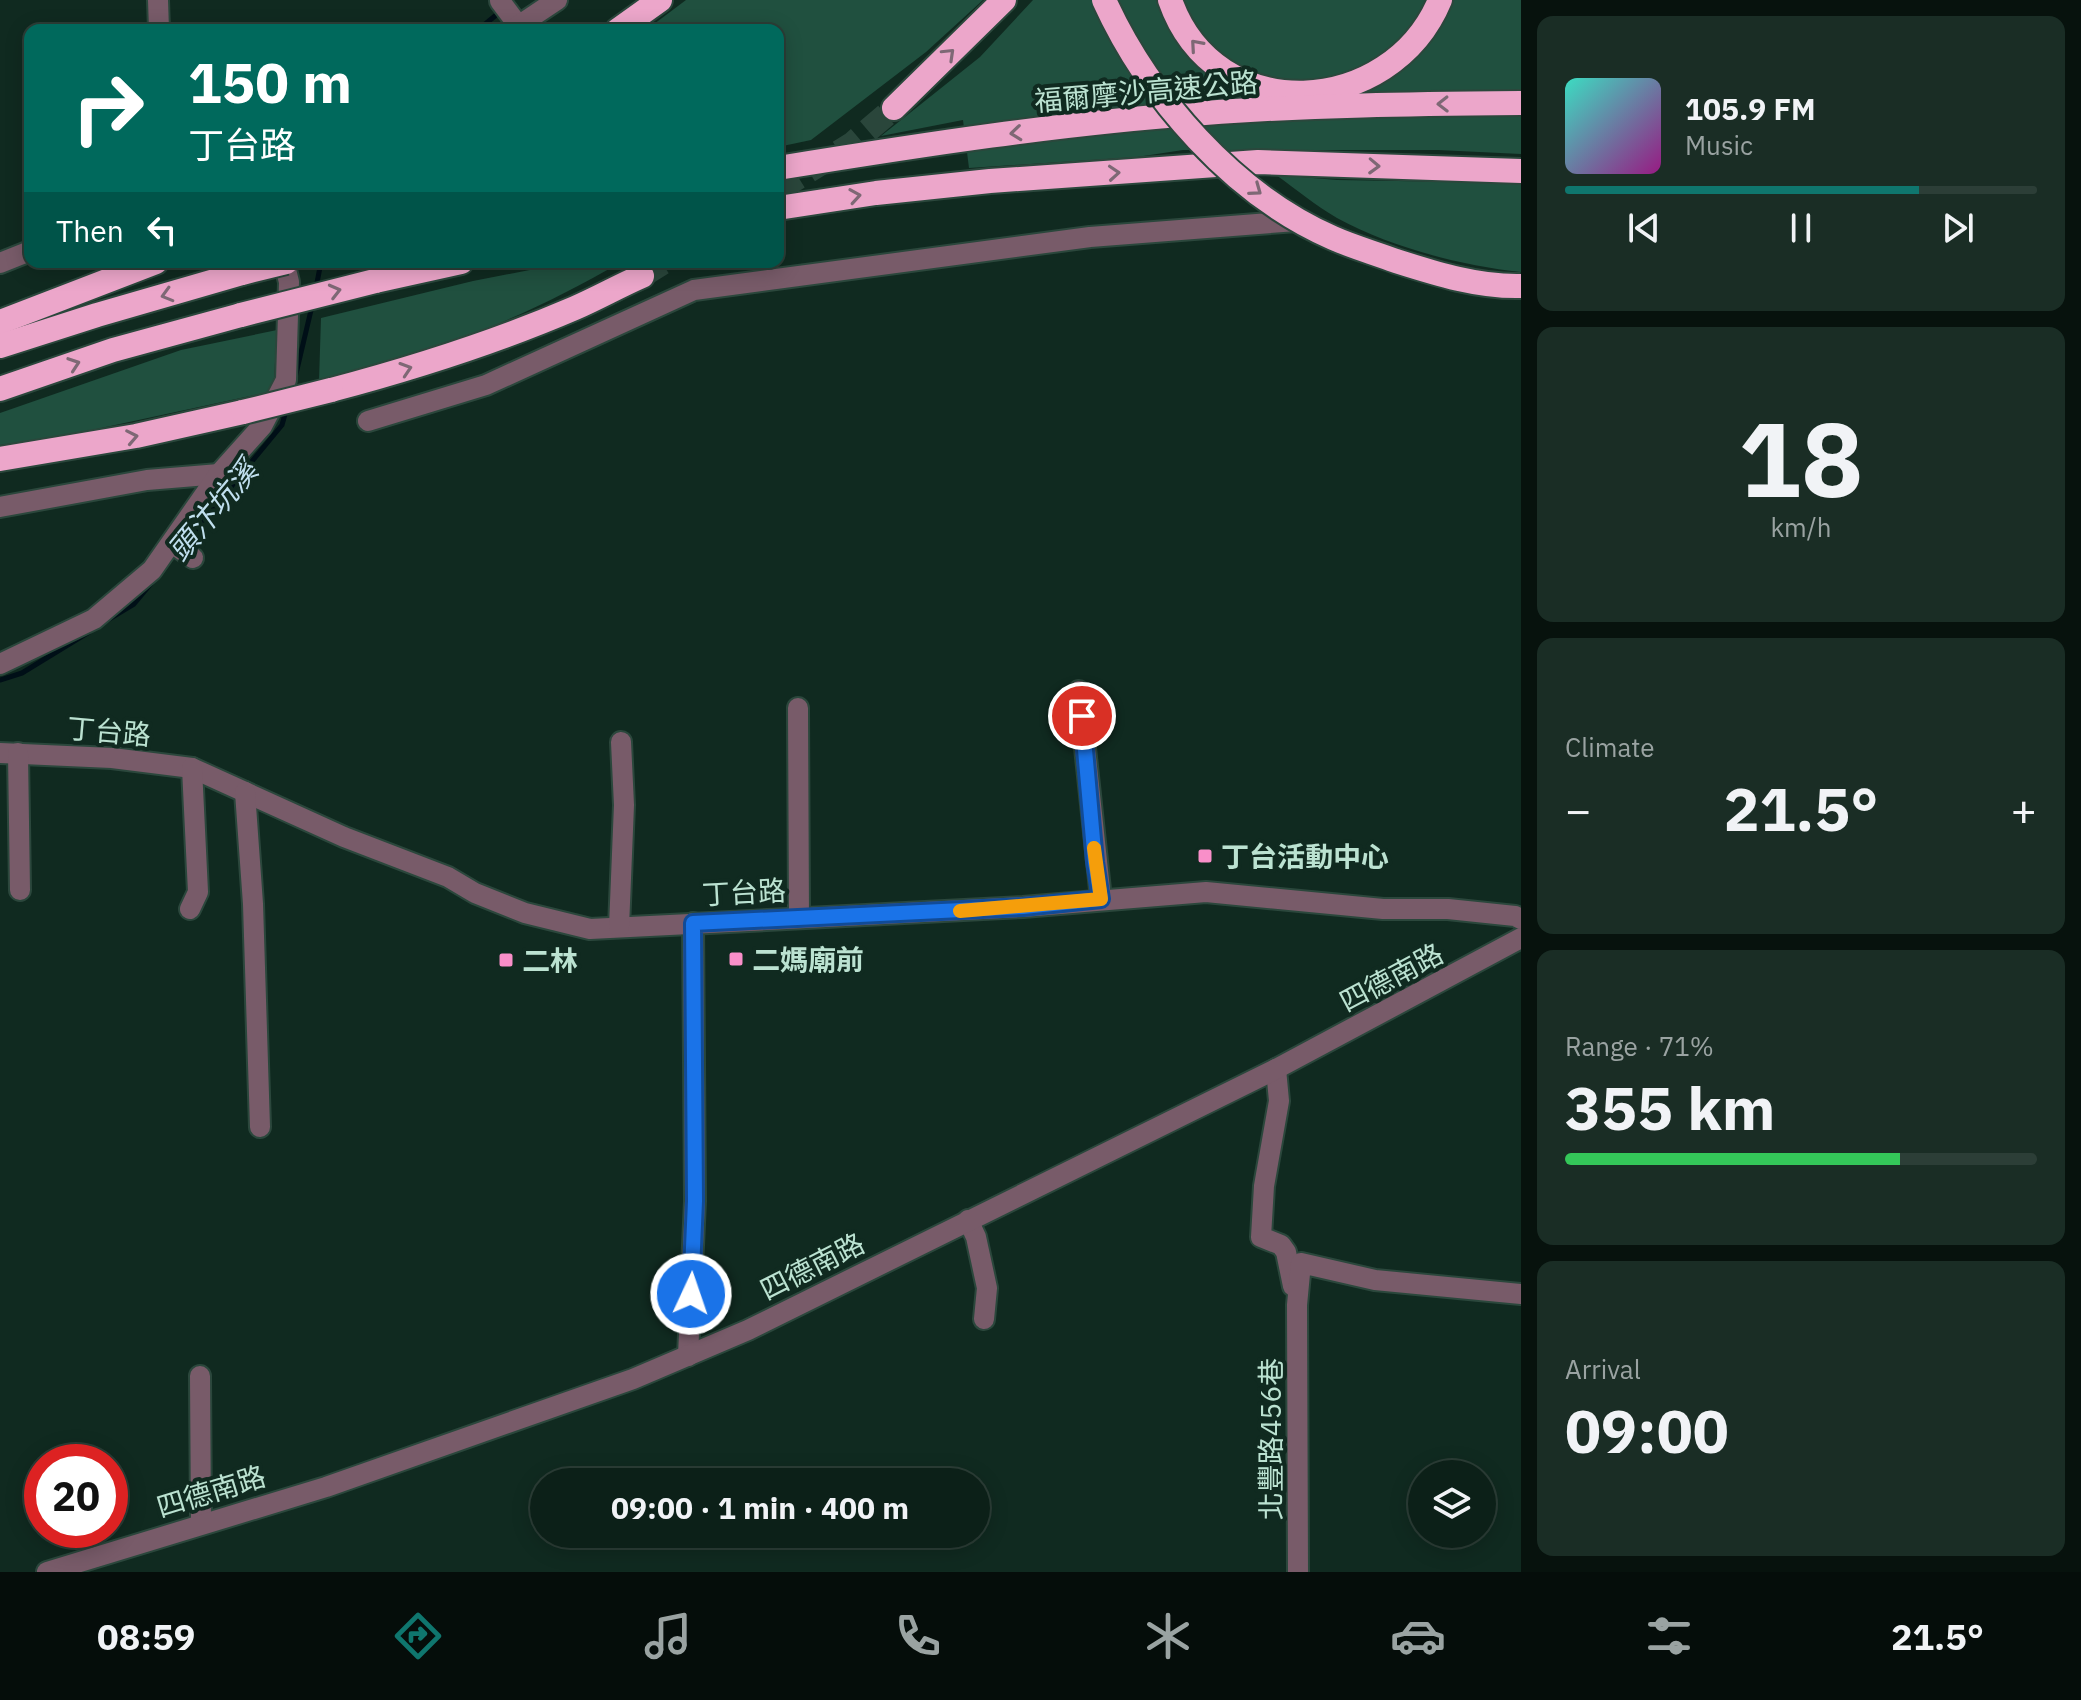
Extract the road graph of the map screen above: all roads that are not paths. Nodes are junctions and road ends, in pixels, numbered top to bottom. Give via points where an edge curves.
1 (158, 0) edge
2 (557, 0) edge
3 (637, 0) edge
4 (660, 0) edge
5 (1004, 0) edge
6 (1104, 0) edge
7 (1170, 0) edge
8 (1440, 0) edge
9 (500, 1) edge
10 (159, 24) edge
11 (513, 24) edge
12 (521, 24) edge
13 (610, 24) edge
14 (626, 24) edge
15 (1521, 103) edge
16 (894, 108) tunnel mouth
17 (784, 167) edge
18 (1521, 171) edge
19 (784, 207) edge
20 (24, 253) edge
21 (0, 263) edge
22 (140, 268) edge
23 (262, 268) edge
24 (286, 268) edge
25 (434, 268) edge
26 (642, 276) tunnel mouth
27 (1521, 287) edge
28 (0, 322) edge
29 (0, 346) edge
30 (0, 389) edge
31 (368, 421) dead end
32 (0, 459) edge
33 (219, 474) junction
34 (0, 507) edge
35 (172, 543) junction
36 (193, 558) dead end
37 (0, 664) edge
38 (1079, 691) dead end
39 (798, 708) dead end
40 (621, 742) dead end
41 (9, 753) edge
42 (192, 768) junction
43 (245, 792) junction
44 (20, 890) dead end
45 (1101, 899) junction
46 (190, 909) dead end
47 (799, 917) junction
48 (1521, 919) edge
49 (693, 923) junction
50 (619, 927) junction
51 (1521, 938) edge
52 (1276, 1069) junction
53 (260, 1127) dead end
54 (968, 1220) junction
55 (1521, 1294) edge
56 (1297, 1305) junction
57 (984, 1319) dead end
58 (688, 1356) junction
59 (200, 1376) dead end
60 (201, 1523) junction
61 (47, 1572) edge
62 (1298, 1572) edge

1 - 10 street
2 - 12 street
3 - 13 highway
4 - 14 highway
16 -> 5 highway
6 -> 27 highway, bridge via 1160,94 1251,188 1305,223 1365,250 1439,275
8 -> 7 highway via 1428,25 1404,53 1372,74 1316,94 1254,86 1230,75 1191,42
9 - 11 street
15 -> 17 highway, 福爾摩沙高速公路 via 1205,113 951,140
19 -> 18 highway via 990,181 1258,162
20 - 21 street
22 - 28 highway
23 -> 29 highway, bridge
24 - 33 street via 286,380 262,426
30 -> 25 highway, bridge via 113,350
32 -> 26 highway, bridge via 136,436 393,374 502,337
27 - 31 street via 1401,265 1334,229 1296,221 1090,237 694,290 486,385
33 - 34 street via 147,480
33 - 35 street
35 - 36 street
35 - 37 street via 152,570 94,619
38 - 45 street
39 - 47 street
40 - 50 street
41 - 42 street, 丁台路
41 - 44 street
42 - 43 street, 丁台路
42 - 46 street via 198,892
43 - 50 street, 丁台路 via 525,913 590,929
43 - 53 street
45 - 47 street, 丁台路
45 - 48 street, 丁台路 via 1206,892
47 - 49 street, 丁台路
49 - 50 street, 丁台路
49 - 58 street via 695,1201
51 - 52 street, 四德南路
52 - 54 street, 四德南路
52 - 56 street, 北豐路456巷 via 1279,1101 1261,1237 1286,1252
54 - 57 street via 987,1288
54 - 58 street, 四德南路
55 - 56 street, 北豐路456巷 via 1375,1280 1301,1263
56 - 62 street, 北豐路456巷
58 - 60 street, 四德南路 via 326,1487
59 - 60 street
60 - 61 street, 四德南路

